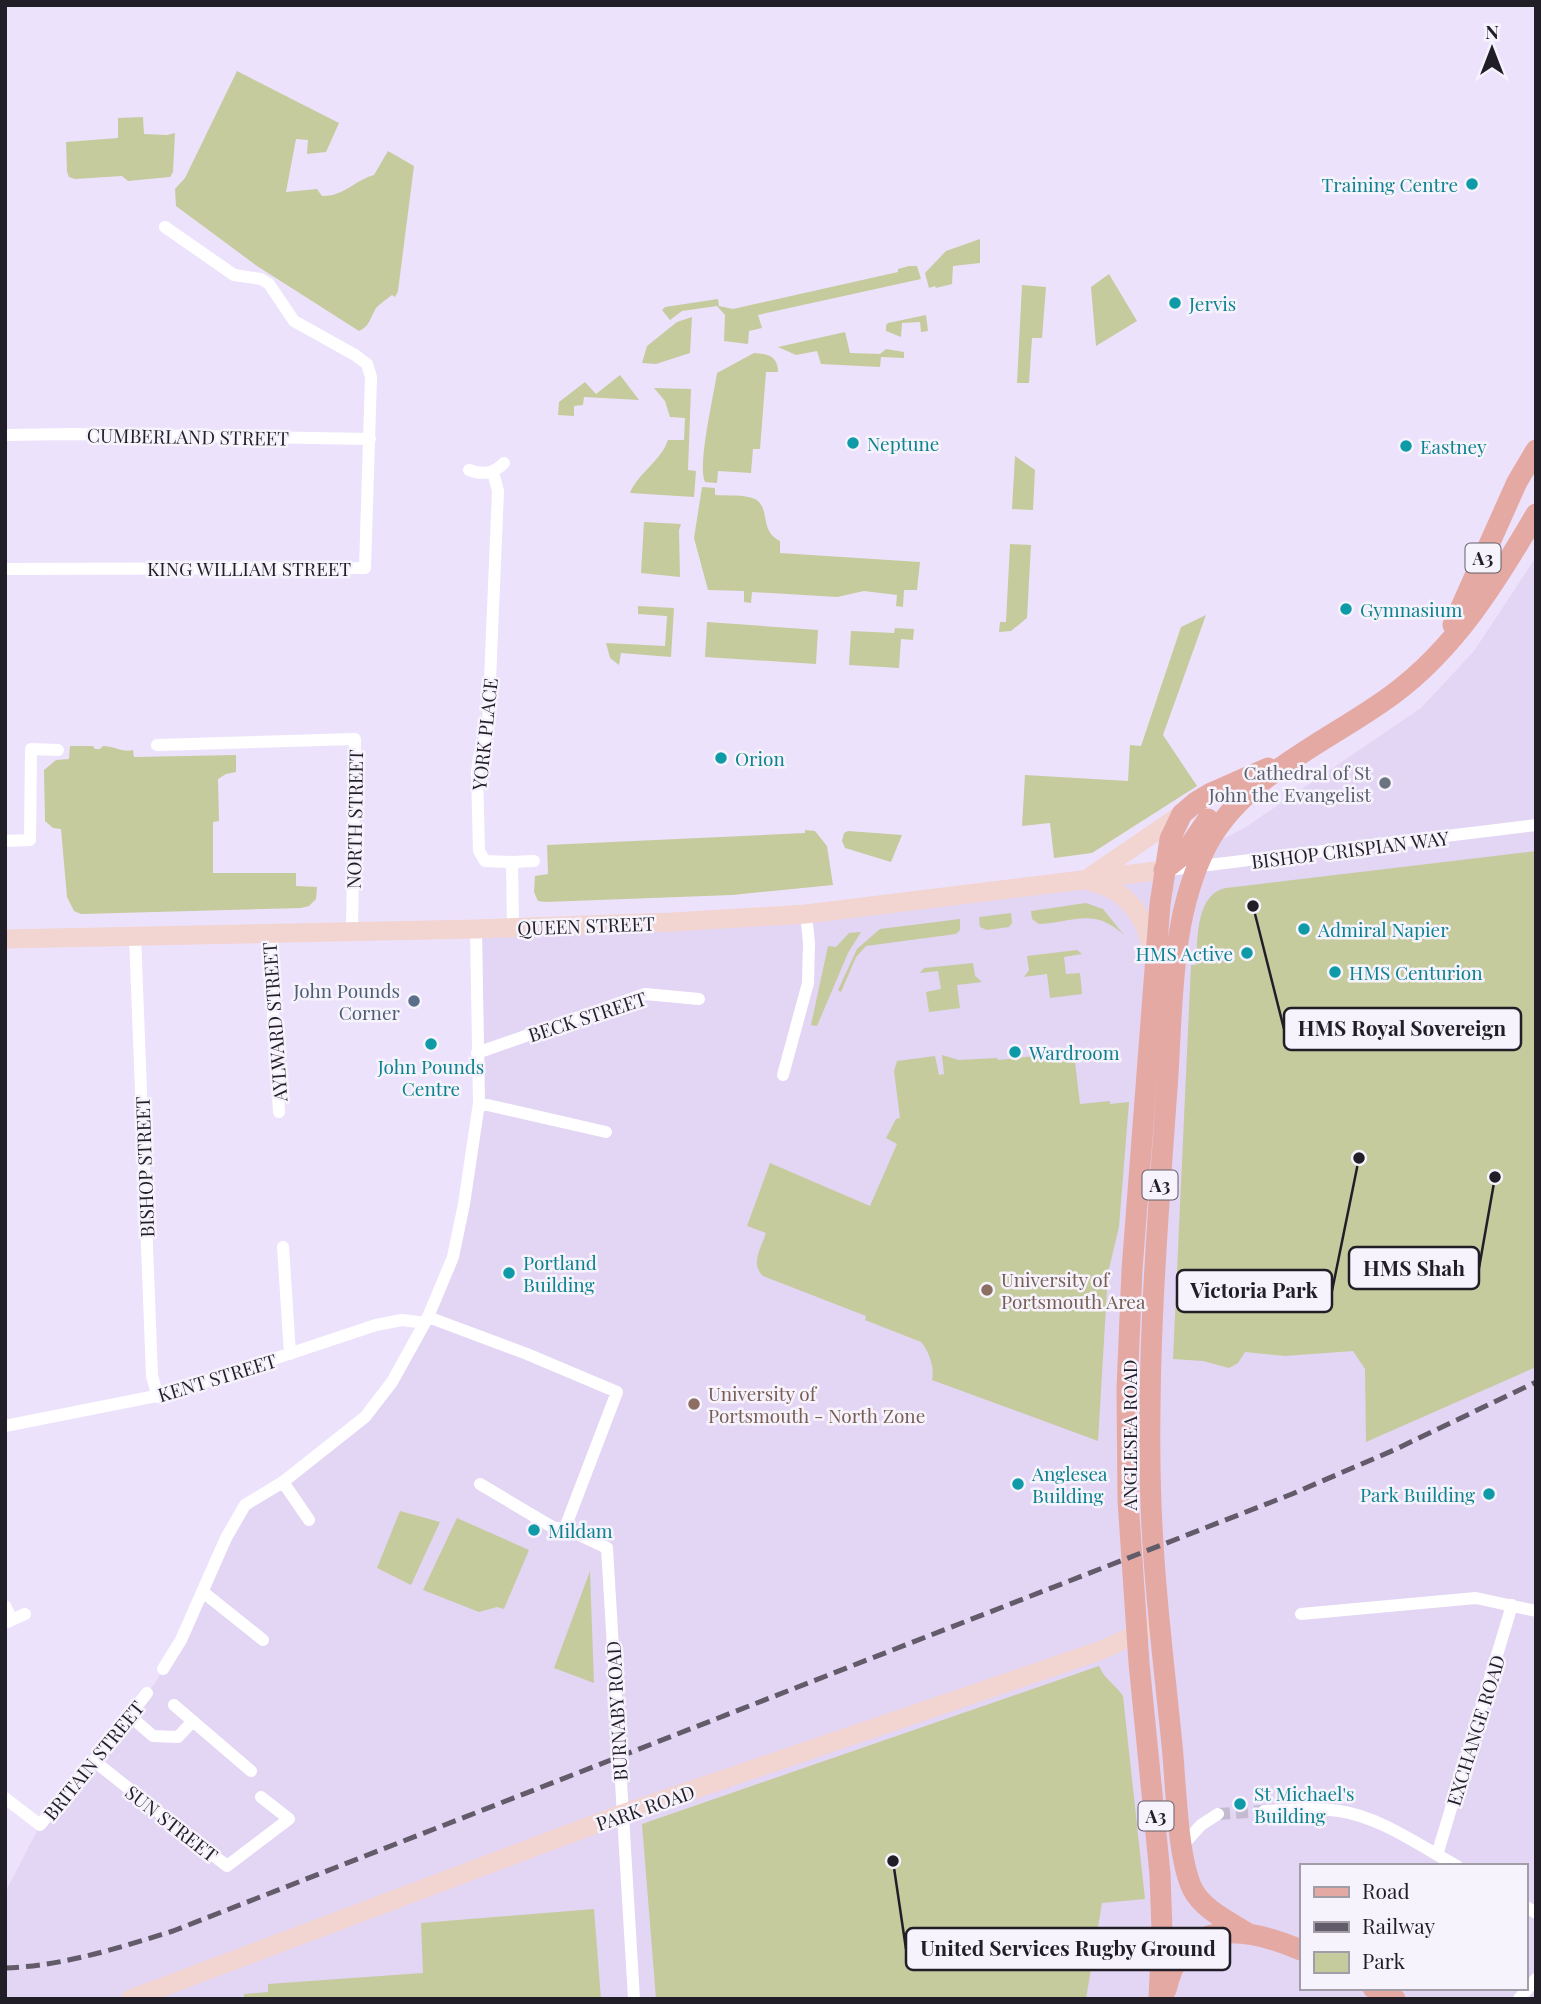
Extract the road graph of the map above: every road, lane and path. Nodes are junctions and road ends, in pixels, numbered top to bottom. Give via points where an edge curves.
1 (164, 227) dead end
2 (5, 435) edge
3 (370, 439) junction
4 (1532, 458) edge
5 (469, 470) dead end
6 (1536, 514) edge
7 (1536, 531) edge
8 (1518, 545) junction
9 (5, 569) edge
10 (1443, 649) junction
11 (157, 745) dead end
12 (58, 750) dead end
13 (1302, 754) junction
14 (1260, 785) junction
15 (1182, 814) junction
16 (1536, 825) edge
17 (5, 841) edge
18 (534, 861) dead end
19 (512, 862) junction
20 (1196, 867) junction
21 (1164, 870) junction
22 (1080, 880) junction
23 (806, 914) junction
24 (513, 927) junction
25 (476, 929) junction
26 (352, 930) junction
27 (268, 932) junction
28 (135, 936) junction
29 (5, 939) edge
30 (1155, 969) junction
31 (699, 999) dead end
32 (477, 1053) junction
33 (783, 1075) dead end
34 (479, 1103) junction
35 (279, 1112) dead end
36 (606, 1132) dead end
37 (284, 1247) dead end
38 (426, 1320) junction
39 (290, 1354) junction
40 (158, 1397) junction
41 (5, 1426) edge
42 (283, 1482) junction
43 (480, 1484) dead end
44 (309, 1520) dead end
45 (565, 1528) junction
46 (202, 1592) junction
47 (1512, 1605) junction
48 (5, 1606) edge
49 (1536, 1611) edge
50 (25, 1614) dead end
51 (1301, 1614) dead end
52 (8, 1621) edge
53 (1160, 1623) junction
54 (1138, 1633) junction
55 (262, 1640) dead end
56 (163, 1669) dead end
57 (147, 1693) dead end
58 (174, 1705) dead end
59 (130, 1716) junction
60 (192, 1722) junction
61 (94, 1761) junction
62 (251, 1771) dead end
63 (261, 1797) dead end
64 (5, 1798) edge
65 (1264, 1811) tunnel mouth
66 (622, 1814) junction
67 (1219, 1814) tunnel mouth
68 (1182, 1846) junction
69 (1437, 1855) junction
70 (1453, 1864) edge
71 (1247, 1933) junction
72 (1300, 1950) edge
73 (1376, 1990) edge
74 (131, 1999) edge
75 (634, 1999) edge
76 (1158, 1999) edge
77 (1164, 1999) edge
78 (1395, 1999) edge

1 - 3 street via 234,275 269,284 299,325 343,346 367,364 372,377
2 - 3 street, CUMBERLAND STREET
3 - 9 street, KING WILLIAM STREET via 365,568
4 - 10 main road, A3
5 - 19 street, YORK PLACE via 482,474 498,467 488,723 477,767 479,851 485,861
6 - 8 main road, A3
7 - 8 main road
8 - 10 main road, A3
10 - 13 main road, A3 via 1394,694
11 - 26 street, NORTH STREET via 355,739
12 - 17 street via 32,750 30,840
13 - 14 main road, A3
13 - 15 main road, A3 via 1211,793
14 - 20 main road, A3 via 1219,826
14 - 21 main road, A3 via 1211,815 1184,854
15 - 21 main road, A3 via 1170,839
15 - 22 street
16 - 20 street, BISHOP CRISPIAN WAY
18 - 19 street
19 - 24 street
20 - 21 street, BISHOP CRISPIAN WAY
20 - 53 main road, ANGLESEA ROAD / A3 via 1177,943 1152,1309 1151,1507
21 - 22 street, QUEEN STREET
21 - 30 main road, ANGLESEA ROAD / A3
22 - 23 street, QUEEN STREET
22 - 30 street via 1113,889 1132,904 1149,936
23 - 24 street, QUEEN STREET
23 - 33 street via 808,983
24 - 25 street, QUEEN STREET
25 - 26 street, QUEEN STREET
25 - 32 street
26 - 27 street, QUEEN STREET
27 - 28 street, QUEEN STREET
27 - 35 street, AYLWARD STREET
28 - 29 street, QUEEN STREET
28 - 40 street, BISHOP STREET via 152,1376
30 - 54 main road, ANGLESEA ROAD / A3 via 1127,1389 1128,1500
31 - 32 street, BECK STREET via 645,994
32 - 34 street
34 - 36 street
34 - 38 street via 453,1257
37 - 39 street
38 - 39 street, KENT STREET via 376,1325
38 - 42 street via 392,1382 365,1417
38 - 45 street, KENT STREET via 527,1354 617,1392
39 - 40 street, KENT STREET
40 - 41 street, KENT STREET
42 - 44 street
42 - 46 street via 245,1505
43 - 45 street via 554,1528
45 - 66 street, BURNABY ROAD via 607,1548
46 - 55 street
46 - 56 street
47 - 49 street
47 - 51 street via 1476,1598
47 - 69 street, EXCHANGE ROAD
48 - 52 street
50 - 52 street
53 - 54 street, PARK ROAD
53 - 68 main road, ANGLESEA ROAD / A3
54 - 66 street, PARK ROAD via 1086,1655
54 - 76 main road, ANGLESEA ROAD / A3 via 1160,1874
57 - 59 street, BRITAIN STREET
58 - 60 street
59 - 60 street via 153,1736 178,1737
59 - 61 street, BRITAIN STREET
60 - 62 street
61 - 63 street, SUN STREET via 227,1866 289,1819
61 - 64 street, BRITAIN STREET via 40,1825
65 - 69 street via 1313,1809 1367,1817
66 - 74 street, PARK ROAD
66 - 75 street, BURNABY ROAD
67 - 68 street
68 - 71 main road, ANGLESEA ROAD / A3 via 1195,1894
69 - 70 street
71 - 72 main road, A3
71 - 77 main road, A3 via 1214,1934 1182,1952
73 - 78 main road

